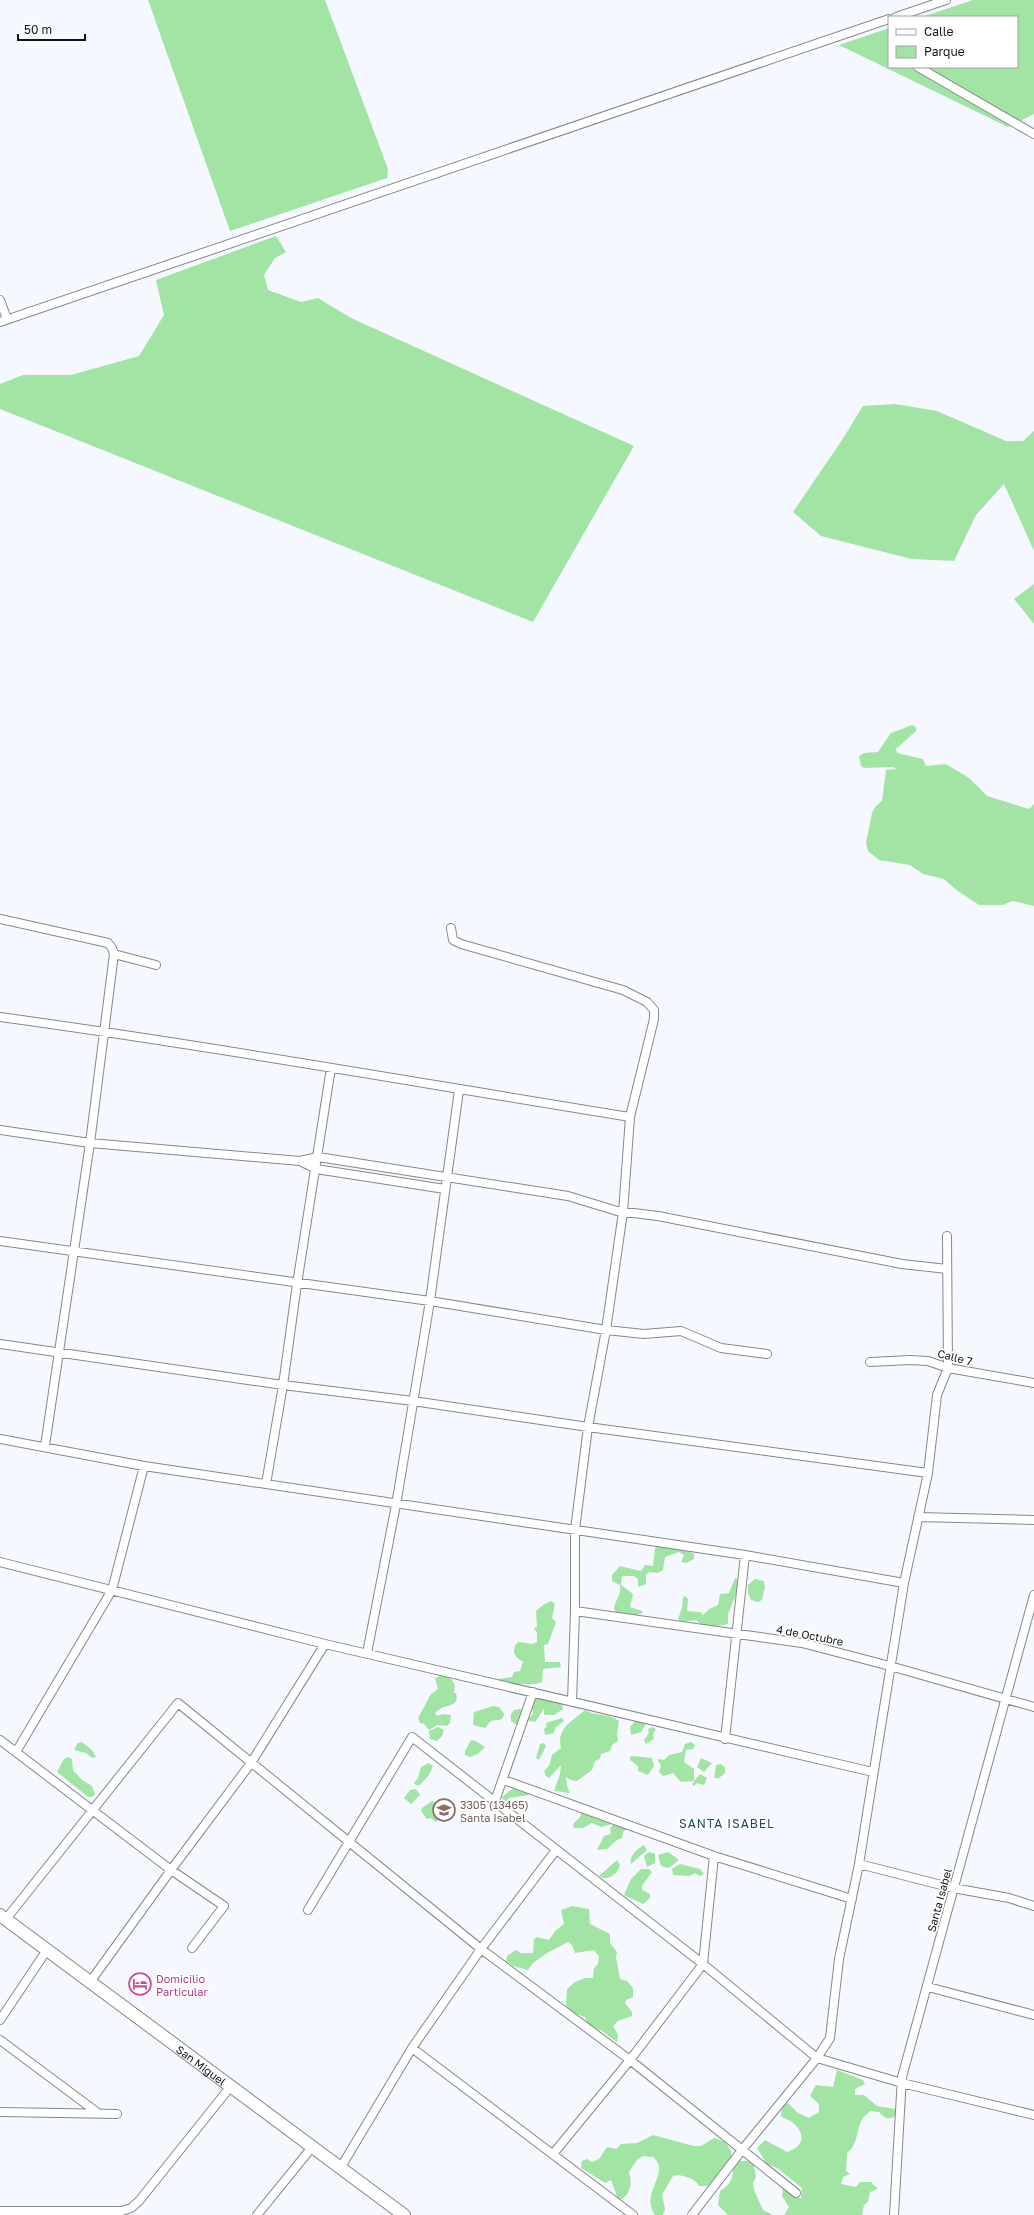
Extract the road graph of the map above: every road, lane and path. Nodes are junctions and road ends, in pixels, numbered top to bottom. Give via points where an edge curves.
1 (946, 0) edge
2 (899, 16) edge
3 (888, 22) edge
4 (920, 68) edge
5 (1034, 134) edge
6 (0, 300) edge
7 (4, 321) edge
8 (0, 919) edge
9 (451, 928) dead end
10 (114, 954) junction
11 (156, 965) dead end
12 (0, 1017) edge
13 (105, 1032) junction
14 (331, 1068) junction
15 (459, 1090) junction
16 (630, 1117) junction
17 (0, 1130) edge
18 (90, 1143) junction
19 (318, 1157) junction
20 (300, 1161) junction
21 (316, 1169) junction
22 (447, 1178) junction
23 (445, 1189) junction
24 (623, 1212) junction
25 (947, 1236) dead end
26 (0, 1241) edge
27 (75, 1252) junction
28 (947, 1269) junction
29 (296, 1284) junction
30 (430, 1302) junction
31 (606, 1330) junction
32 (0, 1344) edge
33 (59, 1352) junction
34 (767, 1354) dead end
35 (870, 1362) dead end
36 (948, 1368) junction
37 (1034, 1383) edge
38 (283, 1385) junction
39 (413, 1401) junction
40 (588, 1427) junction
41 (0, 1439) edge
42 (45, 1446) junction
43 (144, 1466) junction
44 (928, 1472) junction
45 (266, 1484) junction
46 (396, 1505) junction
47 (918, 1517) junction
48 (1034, 1520) edge
49 (575, 1530) junction
50 (745, 1555) junction
51 (0, 1562) edge
52 (904, 1583) junction
53 (112, 1590) junction
54 (1034, 1595) edge
55 (575, 1611) junction
56 (737, 1633) junction
57 (325, 1644) junction
58 (367, 1653) junction
59 (890, 1666) junction
60 (533, 1692) junction
61 (1007, 1700) junction
62 (572, 1702) junction
63 (1034, 1707) edge
64 (725, 1739) junction
65 (0, 1740) edge
66 (16, 1752) junction
67 (251, 1763) junction
68 (873, 1772) junction
69 (504, 1780) junction
70 (495, 1801) junction
71 (92, 1810) junction
72 (348, 1842) junction
73 (556, 1850) junction
74 (714, 1856) junction
75 (859, 1864) junction
76 (171, 1870) junction
77 (953, 1888) junction
78 (852, 1899) junction
79 (1034, 1906) edge
80 (308, 1910) dead end
81 (3, 1917) edge
82 (192, 1948) dead end
83 (482, 1949) junction
84 (47, 1950) junction
85 (703, 1964) junction
86 (90, 1982) junction
87 (928, 1987) junction
88 (1034, 2015) edge
89 (0, 2020) edge
90 (0, 2040) edge
91 (412, 2048) junction
92 (817, 2058) junction
93 (630, 2060) junction
94 (902, 2083) junction
95 (230, 2086) junction
96 (0, 2112) edge
97 (98, 2113) junction
98 (117, 2114) dead end
99 (1034, 2115) edge
100 (313, 2146) junction
101 (742, 2150) junction
102 (553, 2154) junction
103 (341, 2167) junction
104 (796, 2194) dead end
105 (0, 2211) edge
106 (257, 2215) edge
107 (404, 2215) edge
108 (634, 2215) edge
109 (692, 2215) edge
110 (894, 2215) edge

1 - 2 street
3 - 7 street
4 - 5 street
6 - 7 street
8 - 10 street via 108,943
9 - 16 street via 453,940 461,944 623,990 647,1002 654,1010 654,1019
10 - 11 street
10 - 13 street
12 - 13 street
13 - 14 street
13 - 18 street
14 - 15 street
14 - 19 street
15 - 16 street
15 - 22 street
16 - 24 street
17 - 18 street
18 - 20 street
18 - 27 street
19 - 20 street
19 - 21 street
19 - 22 street
20 - 21 street
21 - 23 street
21 - 29 street
22 - 23 street
22 - 24 street via 568,1196
23 - 30 street
24 - 28 street via 696,1223 902,1264
24 - 31 street
25 - 28 street
26 - 27 street
27 - 29 street
27 - 33 street
28 - 36 street
29 - 30 street
29 - 38 street
30 - 31 street
30 - 39 street
31 - 34 street via 644,1334 681,1331 721,1348
31 - 40 street
32 - 33 street
33 - 38 street
33 - 42 street
35 - 36 street, Calle 7 via 922,1361
36 - 37 street, Calle 7
36 - 44 street via 937,1395
38 - 39 street
38 - 45 street
39 - 40 street
39 - 46 street
40 - 44 street
40 - 49 street
41 - 42 street
42 - 43 street
43 - 45 street
43 - 53 street
44 - 47 street
45 - 46 street
46 - 49 street
46 - 58 street
47 - 48 street
47 - 52 street
49 - 50 street
49 - 55 street
50 - 52 street
50 - 56 street
51 - 53 street
52 - 59 street
53 - 57 street
53 - 66 street
54 - 61 street, Santa Isabel
55 - 56 street, 4 de Octubre
55 - 62 street
56 - 59 street, 4 de Octubre via 802,1643
56 - 64 street
57 - 58 street
57 - 67 street
58 - 60 street
59 - 61 street, 4 de Octubre
59 - 68 street
60 - 62 street
60 - 69 street
61 - 63 street, 4 de Octubre
61 - 77 street, Santa Isabel
62 - 64 street
64 - 68 street
65 - 66 street
66 - 71 street
67 - 71 street via 178,1703
67 - 72 street
67 - 76 street
68 - 75 street
69 - 70 street
69 - 74 street
70 - 72 street via 412,1737
70 - 73 street
71 - 76 street
71 - 81 street
72 - 80 street
72 - 83 street
73 - 83 street
73 - 85 street
74 - 78 street
74 - 85 street
75 - 77 street
75 - 78 street
76 - 82 street via 224,1906
76 - 86 street
77 - 79 street via 1009,1898
77 - 87 street, Santa Isabel
78 - 92 street via 839,1959 830,2038
81 - 84 street, San Miguel
83 - 91 street
83 - 93 street
84 - 86 street, San Miguel
84 - 89 street
85 - 92 street
85 - 93 street
86 - 95 street, San Miguel
87 - 88 street
87 - 94 street, Santa Isabel
90 - 97 street
91 - 102 street
91 - 103 street
92 - 94 street
92 - 101 street
93 - 101 street
93 - 102 street
94 - 99 street
94 - 110 street, Santa Isabel
95 - 100 street, San Miguel
95 - 105 street via 131,2208 122,2211
96 - 97 street
97 - 98 street
100 - 103 street, San Miguel
100 - 106 street
101 - 104 street
101 - 109 street
102 - 108 street
103 - 107 street, San Miguel

